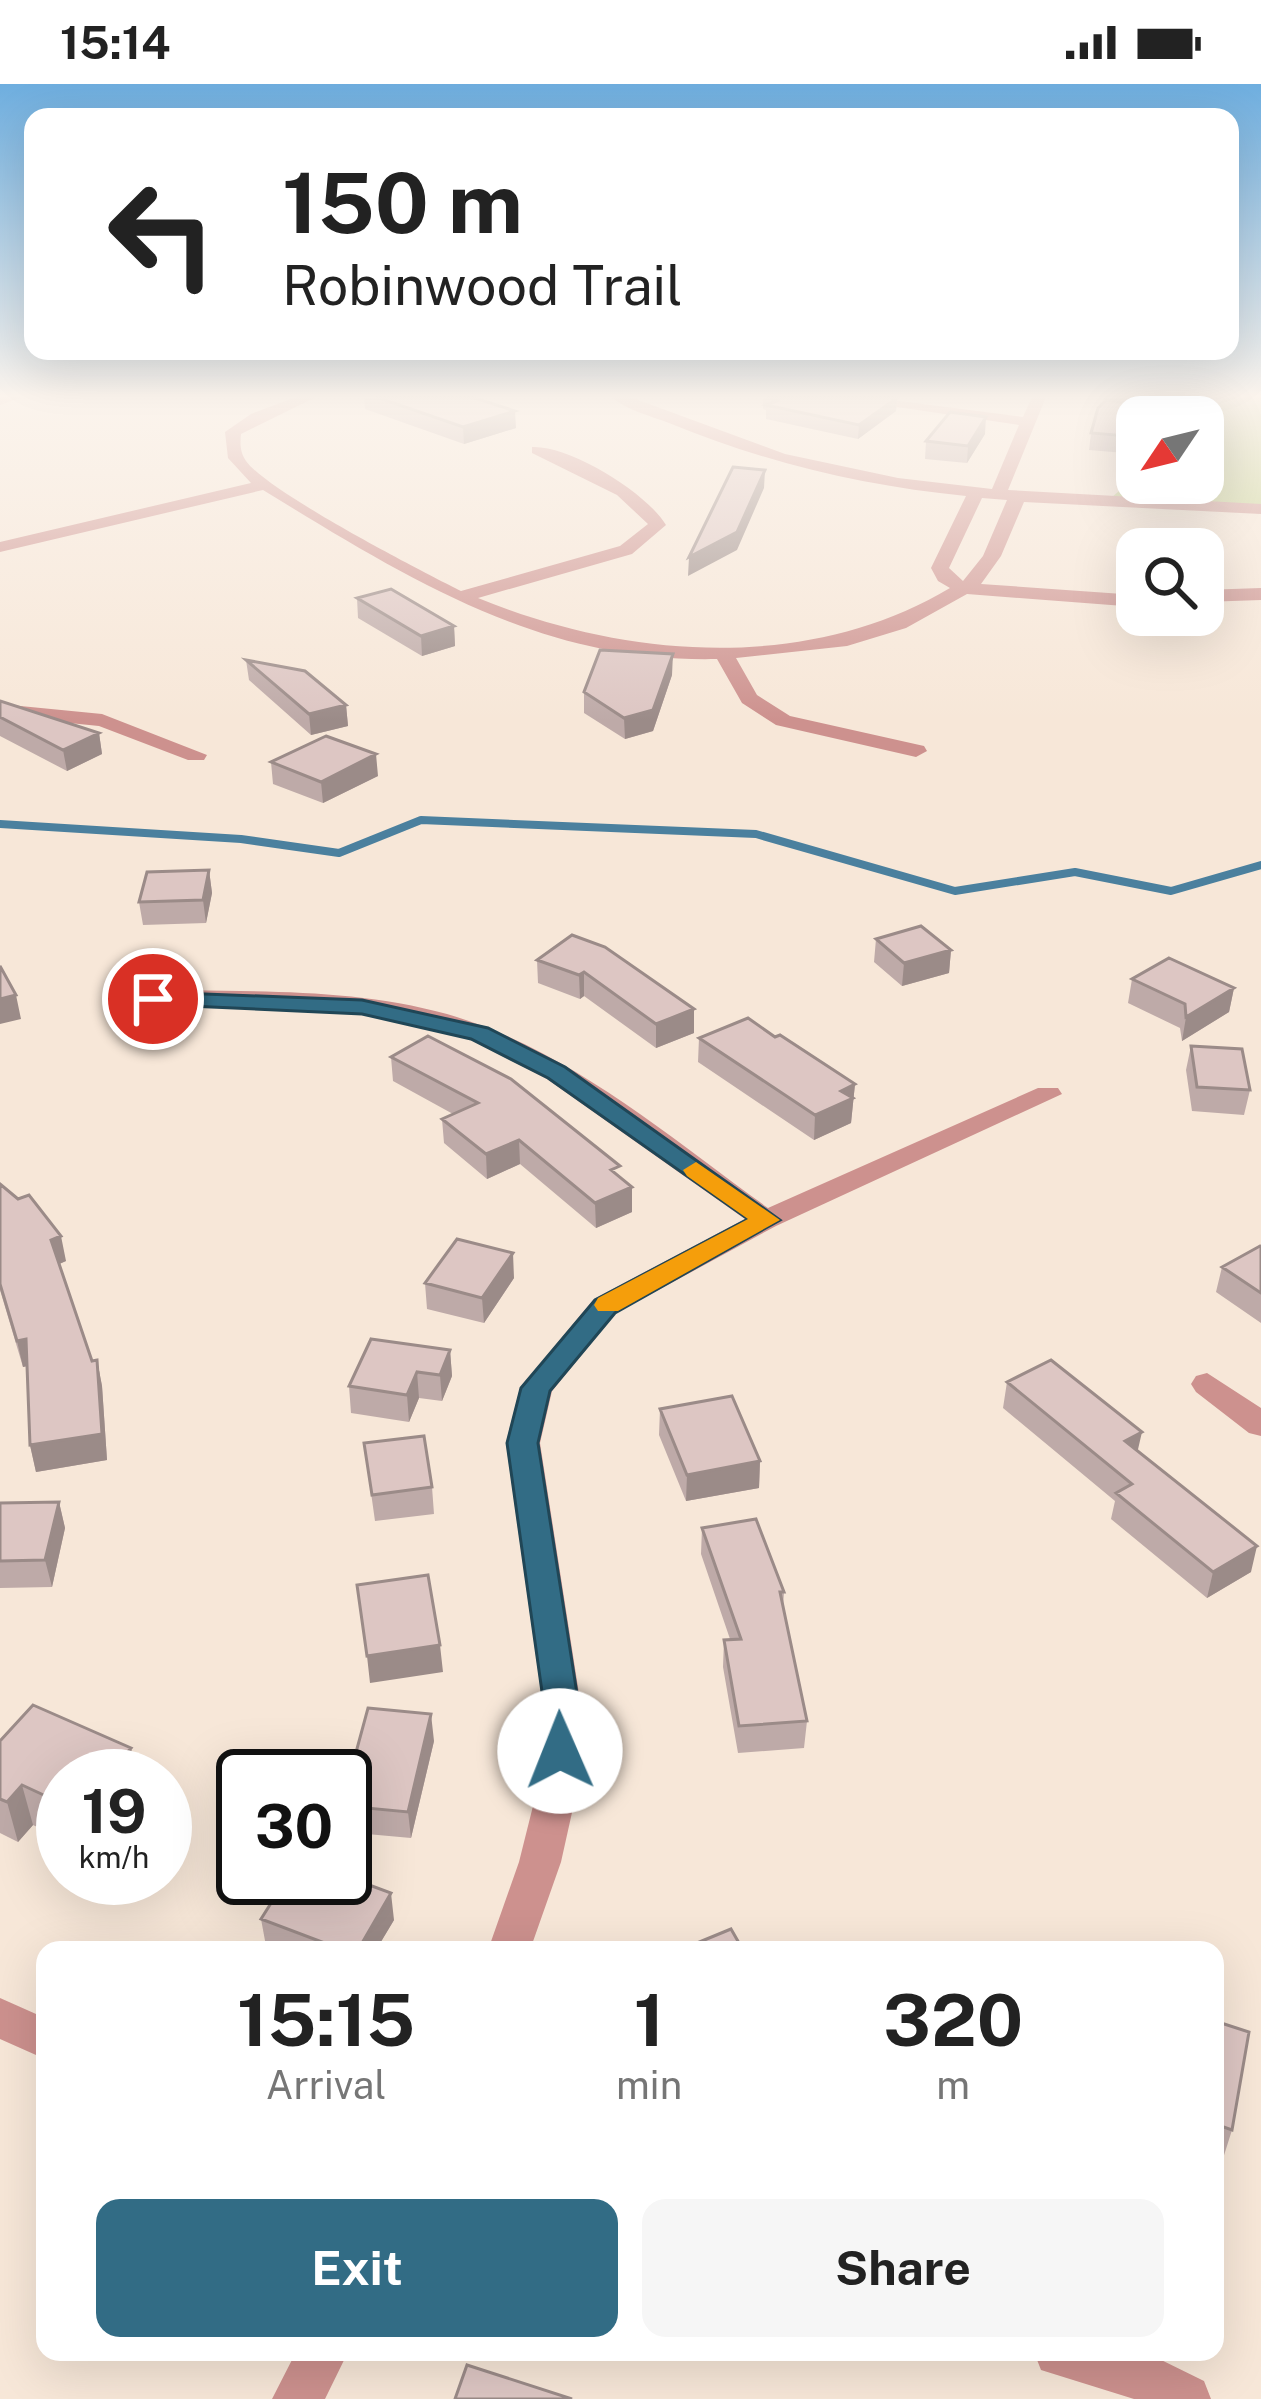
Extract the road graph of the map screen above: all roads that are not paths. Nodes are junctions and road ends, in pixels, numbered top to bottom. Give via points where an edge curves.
1 (180, 505) edge
2 (300, 505) edge
3 (643, 505) edge
4 (970, 505) edge
5 (1004, 505) edge
6 (1202, 505) edge
7 (1261, 509) edge
8 (0, 528) edge
9 (22, 542) junction
10 (0, 547) edge
11 (962, 588) junction
12 (1261, 595) edge
13 (1224, 596) edge
14 (459, 598) junction
15 (1116, 599) edge
16 (723, 652) junction
17 (0, 710) edge
18 (916, 751) dead end
19 (196, 755) dead end
20 (127, 997) dead end
21 (1048, 1094) dead end
22 (766, 1220) junction
23 (1207, 1384) dead end
24 (1261, 1425) edge
25 (512, 1941) edge
26 (0, 2018) edge
27 (36, 2034) edge
28 (318, 2361) edge
29 (1091, 2361) edge
30 (297, 2399) edge
31 (1186, 2399) edge

1 - 9 street
2 - 14 street
3 - 14 street via 657,525 626,550
4 - 11 street via 940,568
5 - 11 street via 978,578
6 - 7 street
8 - 9 street
9 - 10 street
11 - 15 street
11 - 16 street via 921,617 866,634
12 - 13 street
14 - 16 street via 624,646
16 - 18 street via 749,699 783,721
17 - 19 street via 102,720
20 - 22 street via 362,1007 479,1033 557,1072
21 - 22 street
22 - 25 street via 605,1306 536,1388 523,1443 562,1713 557,1790
23 - 24 street
26 - 27 street
28 - 30 street
29 - 31 street

